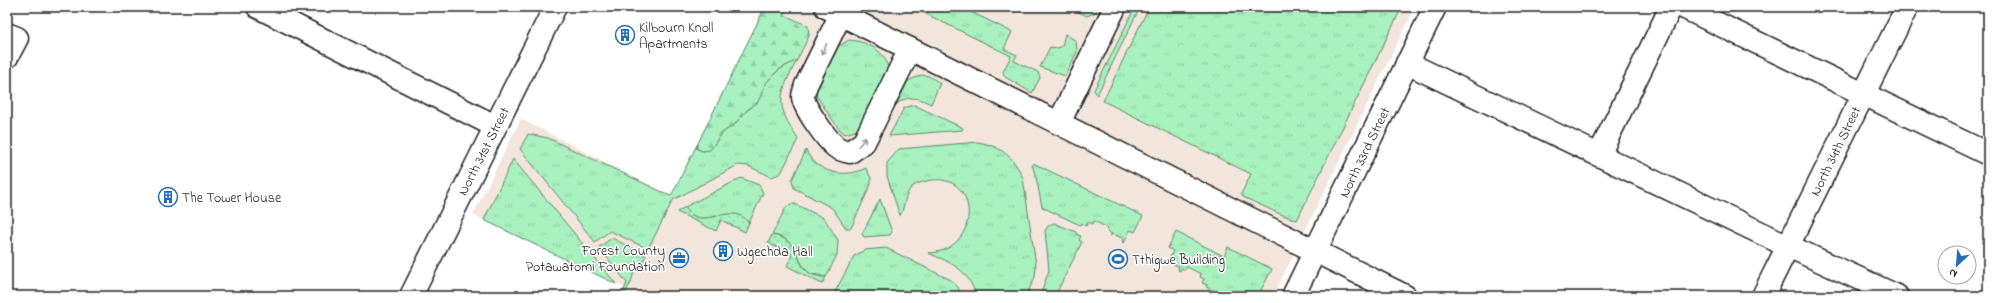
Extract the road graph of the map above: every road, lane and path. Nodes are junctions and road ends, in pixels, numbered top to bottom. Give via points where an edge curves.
1 (258, 7) edge
2 (555, 7) edge
3 (1115, 7) edge
4 (1435, 7) edge
5 (1671, 7) edge
6 (1683, 7) edge
7 (1907, 7) edge
8 (833, 10) edge
9 (7, 34) edge
10 (910, 49) junction
11 (7, 57) edge
12 (1407, 63) junction
13 (1864, 94) junction
14 (1059, 123) junction
15 (495, 126) junction
16 (1988, 154) edge
17 (1599, 155) junction
18 (1788, 246) junction
19 (1316, 251) junction
20 (411, 296) edge
21 (1293, 296) edge
22 (1405, 296) edge
23 (1763, 296) edge
24 (1897, 296) edge

1 - 15 street
2 - 15 street, North 31st Street
3 - 14 street
4 - 12 street, North 33rd Street
5 - 17 street
6 - 13 street
7 - 13 street, North 34th Street
8 - 10 street
8 -> 10 street via 803,97 806,108 835,147 850,152 864,142
9 - 11 street via 16,38
10 - 14 street
12 - 17 street
12 - 19 street, North 33rd Street
13 - 16 street
13 - 18 street, North 34th Street
14 - 19 street
15 - 20 street, North 31st Street
17 - 18 street
18 - 23 street, North 34th Street
18 - 24 street
19 - 21 street, North 33rd Street
19 - 22 street

